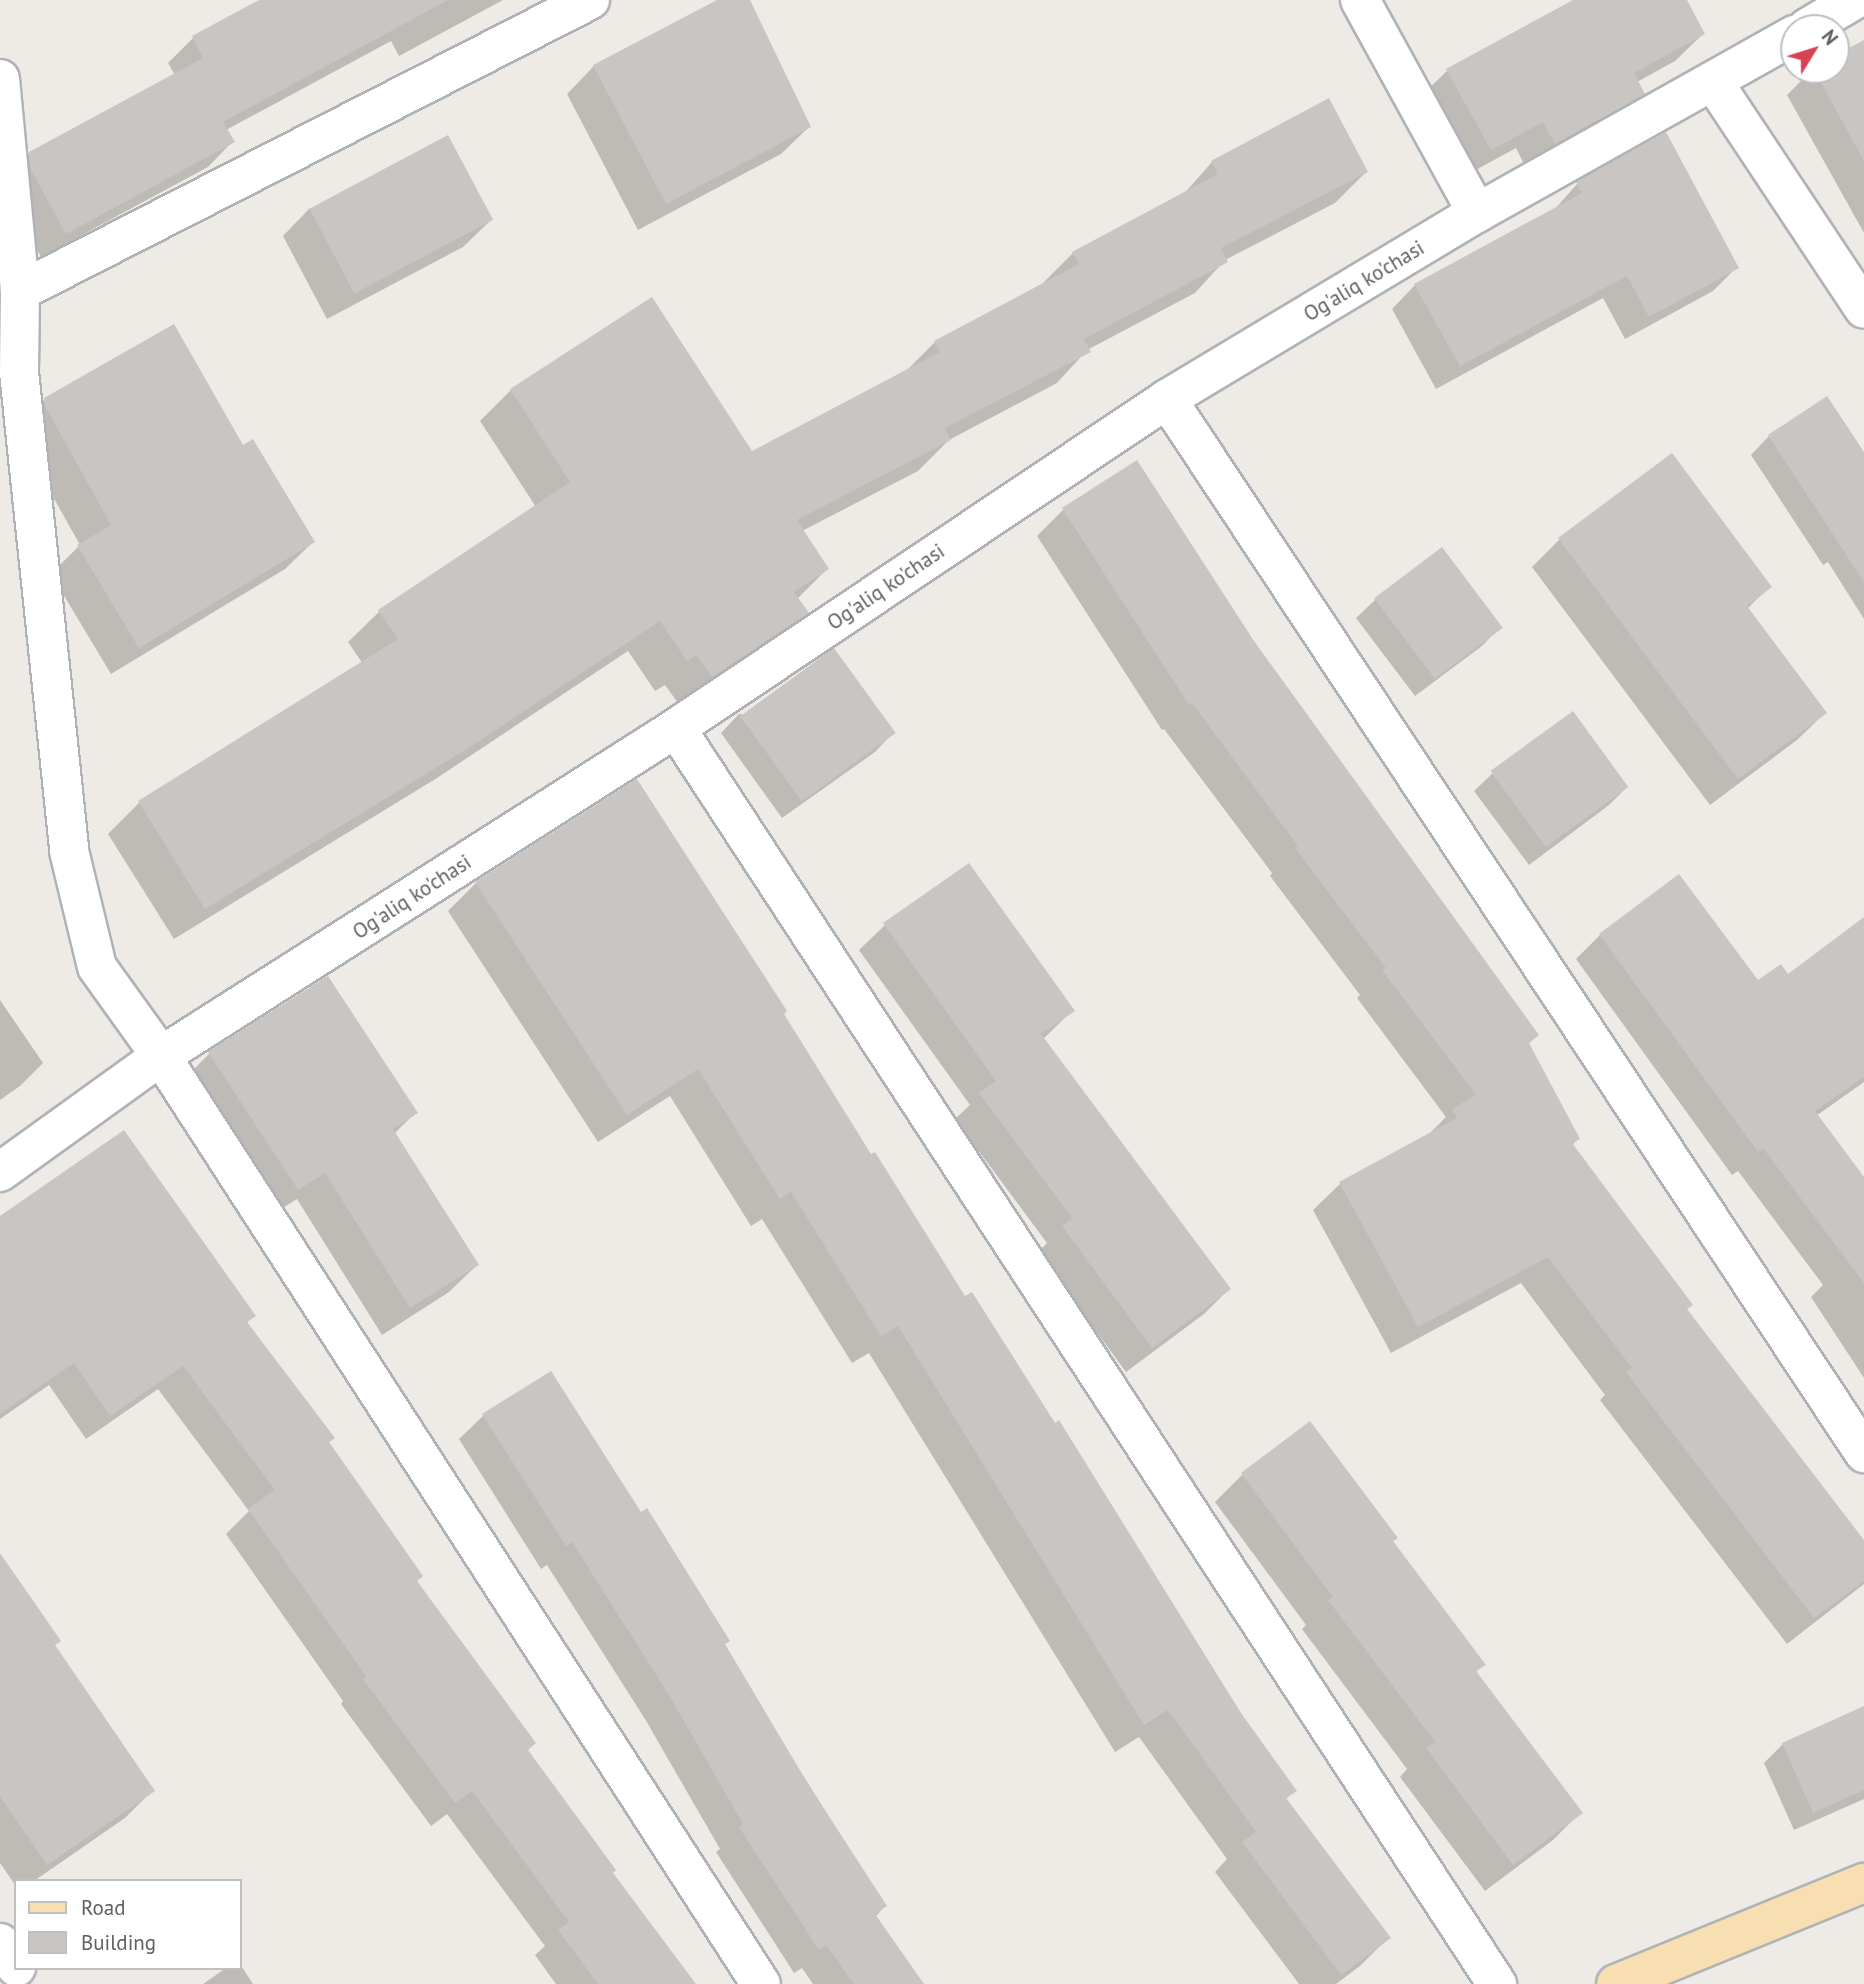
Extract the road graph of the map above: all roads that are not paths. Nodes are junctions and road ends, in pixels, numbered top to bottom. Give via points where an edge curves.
1 (590, 0) edge
2 (1360, 0) edge
3 (1854, 0) edge
4 (1830, 14) edge
5 (1780, 44) edge
6 (0, 79) edge
7 (1714, 83) junction
8 (1477, 214) junction
9 (20, 290) junction
10 (1864, 309) edge
11 (9, 372) edge
12 (1167, 399) junction
13 (676, 728) junction
14 (161, 1056) junction
15 (0, 1172) edge
16 (1864, 1452) edge
17 (1864, 1883) edge
18 (0, 1943) edge
19 (14, 1965) edge
20 (761, 1984) edge
21 (1497, 1984) edge
22 (1616, 1984) edge

1 - 9 street
2 - 8 street
3 - 4 street
5 - 7 street, Og'aliq ko'chasi
6 - 9 street
7 - 8 street, Og'aliq ko'chasi
7 - 10 street
8 - 12 street, Og'aliq ko'chasi
9 - 11 street
11 - 14 street via 69,850 97,967
12 - 13 street, Og'aliq ko'chasi
12 - 16 street
13 - 14 street, Og'aliq ko'chasi
13 - 21 street
14 - 15 street, Og'aliq ko'chasi
14 - 20 street
17 - 22 main road
18 - 19 street

